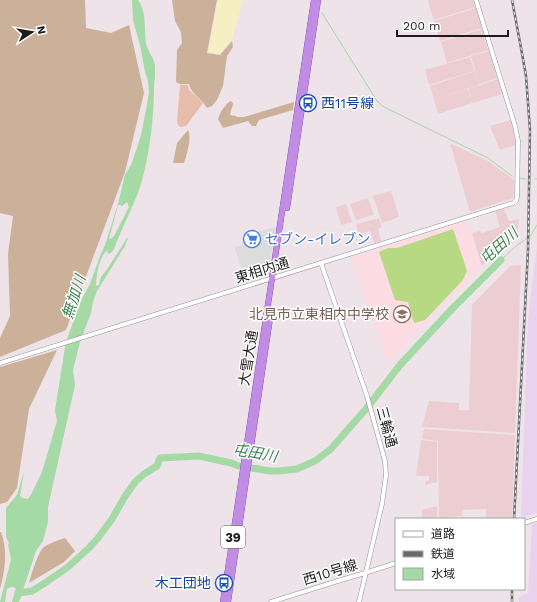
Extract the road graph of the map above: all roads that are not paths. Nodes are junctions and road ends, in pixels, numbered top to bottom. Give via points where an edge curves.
1 (314, 0) edge
2 (318, 0) edge
3 (476, 0) edge
4 (320, 263) junction
5 (275, 277) junction
6 (0, 363) edge
7 (245, 473) junction
8 (537, 519) edge
9 (525, 523) edge
10 (395, 563) edge
11 (366, 573) junction
12 (223, 602) edge
13 (228, 602) edge
14 (271, 602) edge
15 (359, 602) edge

1 - 5 highway, 大雪大通 / 39
2 - 5 highway, 大雪大通 / 39
3 - 4 street, 東相内通 via 518,141 516,201
4 - 5 street, 東相内通
4 - 11 street, 三輪通 via 368,398 385,461 382,504
5 - 6 street, 東相内通
5 - 7 highway, 大雪大通 / 39
7 - 12 highway, 大雪大通 / 39
7 - 13 highway, 大雪大通 / 39
8 - 9 street
10 - 11 street, 西10号線
11 - 14 street, 西10号線
11 - 15 street, 三輪通

